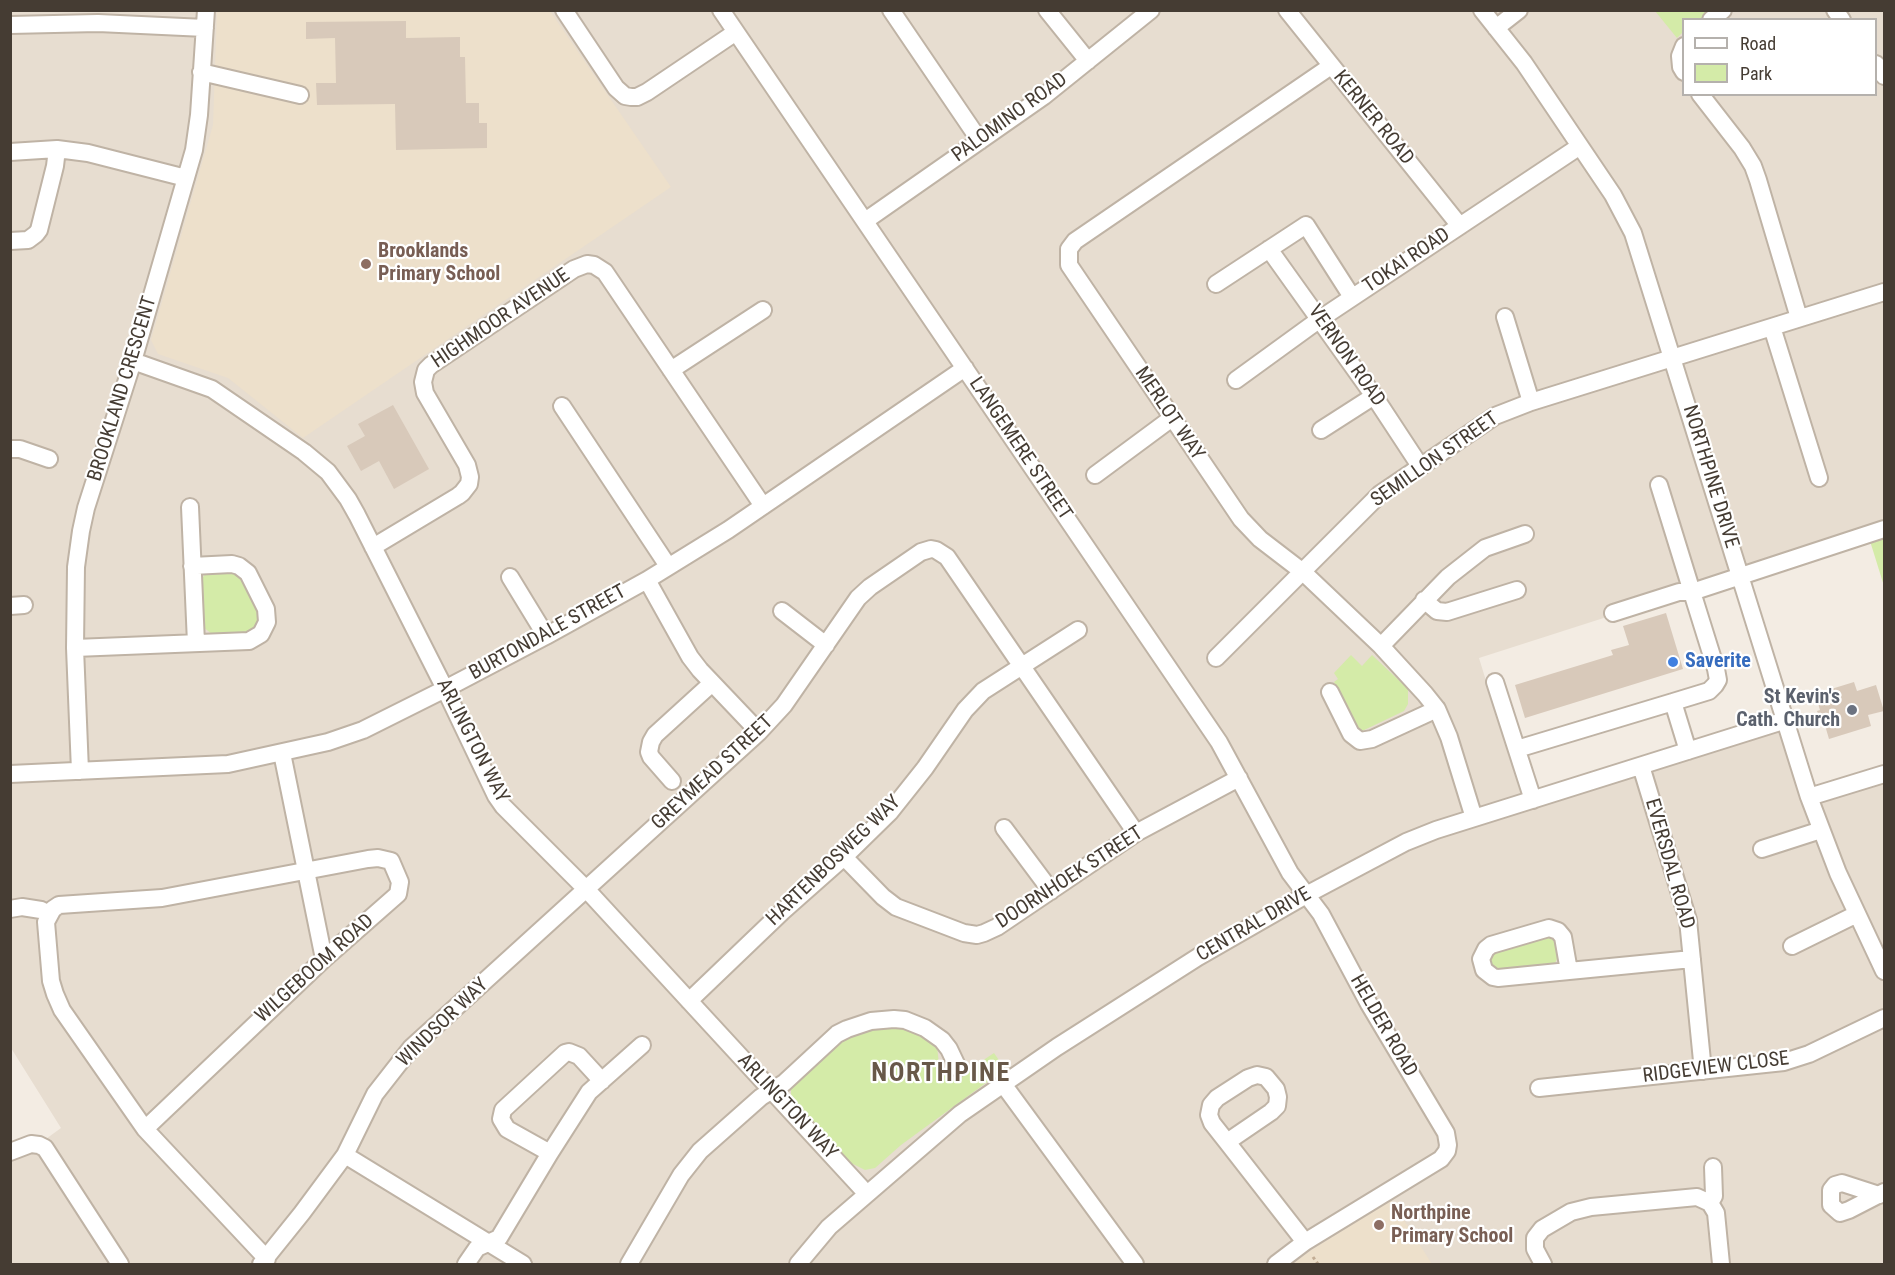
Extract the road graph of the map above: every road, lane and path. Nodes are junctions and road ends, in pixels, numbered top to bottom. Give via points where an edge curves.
1 (206, 10) edge
2 (564, 10) edge
3 (721, 10) edge
4 (891, 10) edge
5 (1047, 10) edge
6 (1151, 10) edge
7 (1287, 10) edge
8 (1482, 10) edge
9 (1519, 10) edge
10 (10, 25) edge
11 (205, 28) junction
12 (1496, 28) junction
13 (736, 32) junction
14 (1088, 61) junction
15 (1331, 66) junction
16 (201, 72) junction
17 (300, 95) dead end
18 (1702, 96) edge
19 (980, 141) junction
20 (1580, 146) junction
21 (57, 149) junction
22 (10, 152) edge
23 (186, 178) junction
24 (865, 221) junction
25 (1460, 226) junction
26 (10, 241) edge
27 (1269, 249) junction
28 (1216, 284) dead end
29 (1884, 292) edge
30 (1352, 297) junction
31 (763, 310) dead end
32 (1505, 317) dead end
33 (1799, 318) junction
34 (1320, 319) junction
35 (1772, 327) junction
36 (1673, 358) junction
37 (133, 361) junction
38 (965, 368) junction
39 (671, 370) junction
40 (1236, 380) dead end
41 (1374, 396) junction
42 (1531, 402) junction
43 (562, 406) dead end
44 (1172, 418) junction
45 (1321, 430) dead end
46 (10, 449) edge
47 (49, 459) dead end
48 (1420, 466) junction
49 (1095, 475) dead end
50 (1819, 478) dead end
51 (1659, 485) dead end
52 (763, 506) junction
53 (190, 507) dead end
54 (1884, 529) edge
55 (1525, 534) dead end
56 (373, 547) junction
57 (192, 566) junction
58 (668, 566) junction
59 (1303, 572) junction
60 (1741, 576) junction
61 (510, 577) dead end
62 (647, 580) junction
63 (1517, 590) dead end
64 (1692, 592) junction
65 (1424, 600) junction
66 (782, 611) dead end
67 (1613, 613) dead end
68 (1078, 630) dead end
69 (546, 636) junction
70 (196, 643) junction
71 (826, 645) junction
72 (1381, 646) junction
73 (75, 648) junction
74 (1216, 658) dead end
75 (1022, 666) junction
76 (1495, 682) dead end
77 (711, 684) junction
78 (445, 689) junction
79 (1330, 692) dead end
80 (1673, 702) junction
81 (1437, 709) junction
82 (1786, 720) junction
83 (759, 732) junction
84 (1517, 749) junction
85 (1688, 751) junction
86 (282, 753) junction
87 (1641, 766) junction
88 (80, 771) junction
89 (10, 774) edge
90 (1884, 774) edge
91 (1239, 778) junction
92 (672, 781) dead end
93 (1809, 797) junction
94 (1533, 800) junction
95 (1474, 818) junction
96 (1004, 828) dead end
97 (1821, 830) junction
98 (1136, 833) junction
99 (1762, 849) dead end
100 (844, 856) junction
101 (308, 871) junction
102 (587, 890) junction
103 (1051, 891) junction
104 (1306, 895) junction
105 (10, 909) edge
106 (49, 914) junction
107 (1857, 914) junction
108 (1792, 945) dead end
109 (324, 959) junction
110 (1692, 959) junction
111 (1569, 971) junction
112 (1884, 971) edge
113 (689, 1001) junction
114 (1884, 1018) edge
115 (642, 1045) dead end
116 (958, 1068) dead end
117 (1703, 1071) junction
118 (602, 1081) junction
119 (1003, 1084) junction
120 (1539, 1088) dead end
121 (772, 1090) junction
122 (145, 1129) junction
123 (1227, 1142) dead end
124 (10, 1152) edge
125 (550, 1153) junction
126 (345, 1155) junction
127 (1713, 1167) dead end
128 (867, 1194) junction
129 (1710, 1203) junction
130 (1305, 1242) junction
131 (487, 1243) junction
132 (264, 1262) edge
133 (120, 1264) edge
134 (466, 1264) edge
135 (523, 1264) edge
136 (629, 1264) edge
137 (798, 1264) edge
138 (1135, 1264) edge
139 (1276, 1264) edge
140 (1544, 1264) edge
141 (1721, 1264) edge

1 - 11 street, BROOKLAND CRESCENT
2 - 13 street via 616,88 631,97 647,92
3 - 13 street, LANGEMERE STREET
4 - 19 street
5 - 14 street
6 - 14 street, PALOMINO ROAD
7 - 15 street, KERNER ROAD
8 - 12 street, NORTHPINE DRIVE
9 - 12 street
10 - 11 street via 98,23
11 - 16 street, BROOKLAND CRESCENT
12 - 20 street, NORTHPINE DRIVE
13 - 24 street, LANGEMERE STREET
14 - 19 street, PALOMINO ROAD
15 - 25 street, KERNER ROAD
15 - 44 street, MERLOT WAY via 1075,241 1069,249 1071,270
16 - 17 street
16 - 23 street, BROOKLAND CRESCENT via 199,115
18 - 33 street via 1753,166
19 - 24 street, PALOMINO ROAD
20 - 25 street, TOKAI ROAD
20 - 36 street, NORTHPINE DRIVE via 1633,233
21 - 22 street
21 - 23 street
21 - 26 street via 39,230 28,240
23 - 37 street, BROOKLAND CRESCENT
24 - 38 street, LANGEMERE STREET
25 - 30 street, TOKAI ROAD
27 - 28 street
27 - 30 street via 1306,225
27 - 34 street, VERNON ROAD
29 - 33 street, SEMILLON STREET
30 - 34 street, TOKAI ROAD
31 - 39 street
32 - 42 street
33 - 35 street, SEMILLON STREET
34 - 40 street, TOKAI ROAD
34 - 41 street, VERNON ROAD
35 - 36 street, SEMILLON STREET
35 - 50 street
36 - 42 street, SEMILLON STREET
36 - 60 street, NORTHPINE DRIVE
37 - 56 street, ARLINGTON WAY via 212,389 310,457 348,499
37 - 73 street, BROOKLAND CRESCENT via 86,508 76,567
38 - 52 street, BURTONDALE STREET
38 - 91 street, LANGEMERE STREET via 1220,742
39 - 52 street, HIGHMOOR AVENUE
39 - 56 street, HIGHMOOR AVENUE via 605,272 587,264 574,269 426,370 425,393 470,471 469,484 458,496
41 - 45 street
41 - 48 street, VERNON ROAD
42 - 48 street, SEMILLON STREET via 1495,416
43 - 58 street
44 - 49 street
44 - 59 street, MERLOT WAY via 1251,530
46 - 47 street
48 - 59 street, SEMILLON STREET via 1374,499
51 - 64 street
52 - 58 street, BURTONDALE STREET
53 - 57 street
54 - 60 street
55 - 65 street via 1485,548
56 - 78 street, ARLINGTON WAY
57 - 70 street
57 - 70 street via 232,564 244,569 268,616 266,628 249,641
58 - 62 street, BURTONDALE STREET
59 - 72 street, MERLOT WAY
59 - 74 street, SEMILLON STREET
60 - 64 street
60 - 82 street, NORTHPINE DRIVE
61 - 69 street
62 - 69 street, BURTONDALE STREET
62 - 77 street via 690,657
63 - 65 street via 1447,612 1437,611
64 - 67 street via 1679,592
64 - 80 street via 1718,680 1709,691
65 - 72 street
66 - 71 street
68 - 75 street, HARTENBOSWEG WAY
69 - 78 street, BURTONDALE STREET
70 - 73 street
71 - 75 street, GREYMEAD STREET via 870,587 921,552 936,550 947,557
71 - 83 street, GREYMEAD STREET via 784,705
72 - 81 street, MERLOT WAY
73 - 88 street, BROOKLAND CRESCENT
75 - 98 street
75 - 100 street, HARTENBOSWEG WAY via 982,691 890,812
76 - 84 street
77 - 83 street
77 - 92 street via 651,742 651,757
78 - 86 street, BURTONDALE STREET via 351,735
78 - 102 street, ARLINGTON WAY via 503,806
79 - 81 street via 1351,734 1360,741
80 - 84 street
80 - 85 street
81 - 95 street, MERLOT WAY
82 - 85 street, CENTRAL DRIVE
82 - 93 street, NORTHPINE DRIVE
83 - 102 street, GREYMEAD STREET
84 - 94 street
85 - 87 street, CENTRAL DRIVE
86 - 88 street, BURTONDALE STREET via 208,766
86 - 101 street
87 - 94 street, CENTRAL DRIVE
87 - 110 street, EVERSDAL ROAD via 1688,920
88 - 89 street, BURTONDALE STREET
90 - 93 street
91 - 98 street, DOORNHOEK STREET
91 - 104 street, LANGEMERE STREET
93 - 97 street, NORTHPINE DRIVE
94 - 95 street, CENTRAL DRIVE
95 - 104 street, CENTRAL DRIVE via 1406,842
96 - 103 street
97 - 99 street
97 - 107 street, NORTHPINE DRIVE
98 - 103 street, DOORNHOEK STREET
100 - 103 street, DOORNHOEK STREET via 891,904 970,934 991,931
100 - 113 street, HARTENBOSWEG WAY
101 - 106 street via 162,898 60,905
101 - 109 street
101 - 109 street, WILGEBOOM ROAD via 378,858 391,861 400,882 398,894
102 - 113 street, ARLINGTON WAY
102 - 126 street, WINDSOR WAY via 411,1048 375,1094
104 - 119 street, CENTRAL DRIVE via 1198,957
104 - 130 street, HELDER ROAD via 1321,914 1369,1004 1446,1132 1448,1145 1441,1158
105 - 106 street via 22,907
106 - 122 street via 46,922 51,981 62,1010
107 - 108 street
107 - 112 street, NORTHPINE DRIVE
109 - 122 street, WILGEBOOM ROAD
110 - 111 street
110 - 117 street, EVERSDAL ROAD
111 - 111 street via 1493,977 1484,970 1481,959 1491,945 1549,928 1563,937
113 - 121 street, ARLINGTON WAY
114 - 117 street, RIDGEVIEW CLOSE via 1797,1059
115 - 118 street
116 - 121 street via 949,1049 925,1028 905,1020 883,1019 837,1034
117 - 120 street, RIDGEVIEW CLOSE
118 - 125 street via 589,1092
118 - 125 street via 579,1056 565,1053 503,1110 501,1119 507,1129
119 - 128 street, CENTRAL DRIVE via 960,1114
119 - 138 street
121 - 128 street, ARLINGTON WAY
121 - 136 street via 700,1151 681,1175
122 - 132 street
123 - 130 street
124 - 133 street via 31,1144 45,1148
125 - 131 street via 499,1238
126 - 131 street
126 - 132 street, WINDSOR WAY
127 - 129 street via 1714,1196
128 - 137 street, CENTRAL DRIVE via 829,1227
129 - 140 street via 1690,1197 1571,1212 1535,1238 1535,1249
129 - 141 street via 1716,1213
130 - 139 street
131 - 134 street via 477,1248
131 - 135 street

